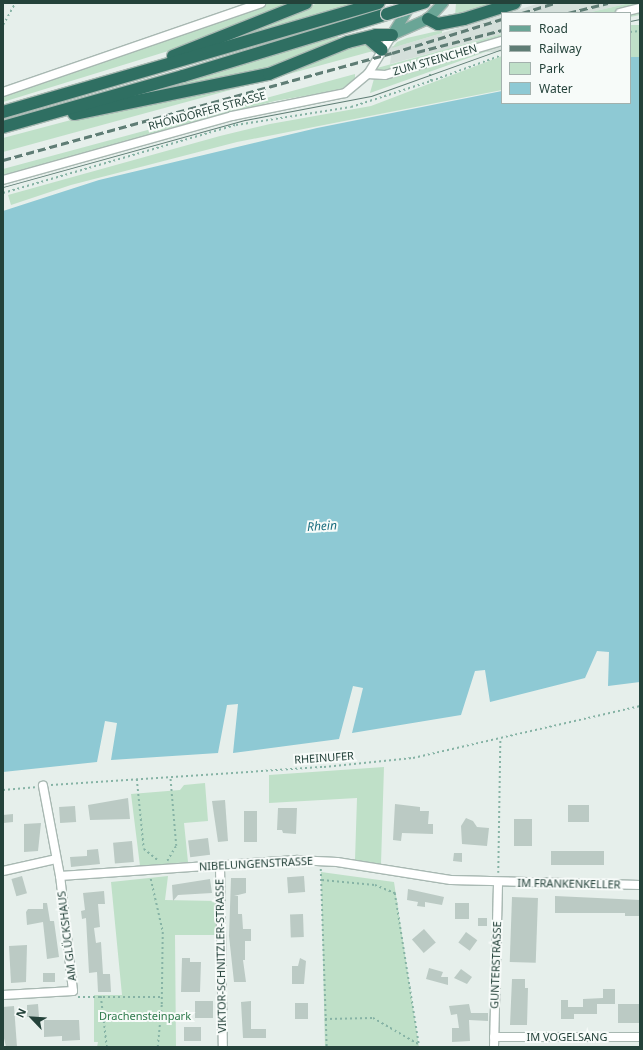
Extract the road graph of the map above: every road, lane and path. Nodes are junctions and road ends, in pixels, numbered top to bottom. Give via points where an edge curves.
1 (15, 3) edge
2 (262, 3) edge
3 (306, 3) edge
4 (379, 3) edge
5 (412, 3) edge
6 (420, 3) edge
7 (424, 3) edge
8 (443, 3) edge
9 (515, 3) edge
10 (640, 8) edge
11 (624, 12) edge
12 (428, 19) junction
13 (3, 25) edge
14 (392, 35) junction
15 (368, 38) junction
16 (501, 41) edge
17 (382, 50) junction
18 (501, 55) edge
19 (428, 62) junction
20 (368, 74) junction
21 (431, 82) junction
22 (87, 88) junction
23 (3, 92) edge
24 (3, 112) edge
25 (37, 117) junction
26 (3, 127) edge
27 (3, 180) edge
28 (3, 193) edge
29 (640, 706) edge
30 (500, 739) junction
31 (170, 776) junction
32 (137, 778) junction
33 (43, 786) junction
34 (3, 790) edge
35 (56, 859) junction
36 (220, 866) junction
37 (3, 871) edge
38 (321, 872) dead end
39 (60, 876) junction
40 (322, 880) junction
41 (498, 883) junction
42 (640, 885) edge
43 (151, 886) dead end
44 (73, 991) junction
45 (3, 995) edge
46 (101, 996) junction
47 (162, 996) junction
48 (325, 1019) junction
49 (494, 1037) junction
50 (640, 1037) edge
51 (107, 1047) edge
52 (158, 1047) edge
53 (223, 1047) edge
54 (327, 1047) edge
55 (494, 1047) edge

1 - 13 path
2 - 23 street
3 - 22 highway
4 - 22 highway
5 - 14 main road, RHÖNDORFER STRASSE
6 - 12 main road
7 - 25 highway, bridge
8 - 12 main road
9 - 12 highway via 464,19 438,24
10 - 11 street
12 - 14 main road
14 - 15 highway
14 - 17 street, RHÖNDORFER STRASSE
15 - 17 highway
15 - 25 highway via 348,42 269,74 79,113
16 - 19 street, ZUM STEINCHEN
17 - 20 street, RHÖNDORFER STRASSE
18 - 21 path
19 - 20 street, ZUM STEINCHEN via 385,75
19 - 21 path
20 - 27 street, RHÖNDORFER STRASSE via 358,84 339,94 274,105
21 - 28 path via 351,108 236,125
22 - 24 highway
25 - 26 highway
29 - 30 path, RHEINUFER
30 - 31 path, RHEINUFER via 413,758
30 - 41 path
31 - 32 path, RHEINUFER
31 - 32 path via 176,846 171,857 161,862 144,849
32 - 33 path, RHEINUFER
33 - 34 path, RHEINUFER
33 - 35 street, AM GLÜCKSHAUS
35 - 37 street
35 - 39 street, AM GLÜCKSHAUS
36 - 39 street, NIBELUNGENSTRASSE
36 - 41 street, NIBELUNGENSTRASSE via 296,860 337,862 451,880
36 - 53 street, VIKTOR-SCHNITZLER-STRASSE
38 - 40 path
39 - 44 street, AM GLÜCKSHAUS
40 - 48 path
40 - 48 path via 375,885 395,893 419,1044 373,1018
41 - 42 street, IM FRANKENKELLER
41 - 49 street, GUNTERSTRASSE
43 - 47 path via 163,932
44 - 45 street, AM GLÜCKSHAUS
44 - 46 path via 78,997
46 - 47 path
46 - 51 path
47 - 52 path
48 - 54 path
49 - 50 street, IM VOGELSANG
49 - 55 street, GUNTERSTRASSE

